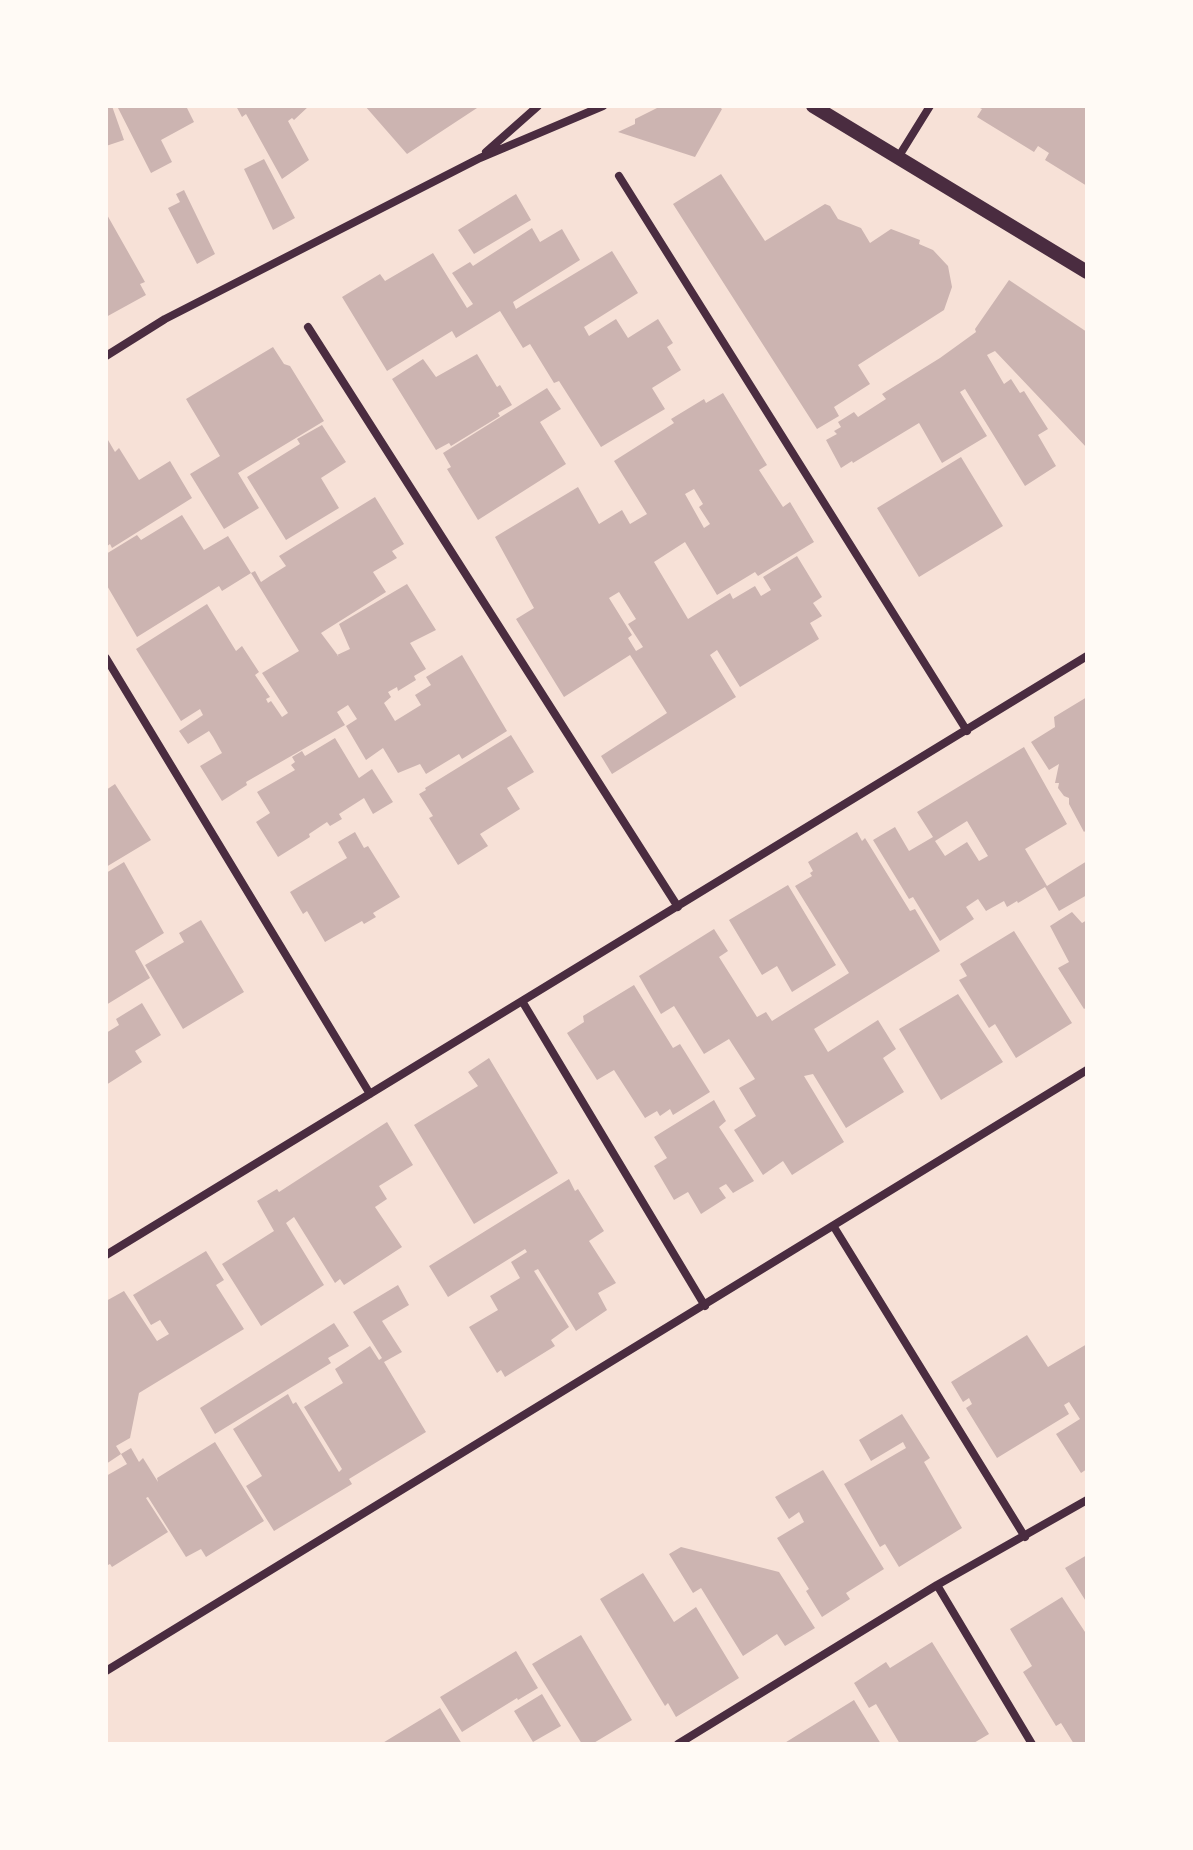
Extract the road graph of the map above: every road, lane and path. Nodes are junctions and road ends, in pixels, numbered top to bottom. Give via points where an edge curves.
1 (538, 106) edge
2 (603, 106) edge
3 (813, 106) edge
4 (930, 106) edge
5 (899, 156) junction
6 (480, 158) junction
7 (619, 176) dead end
8 (1087, 272) edge
9 (308, 327) dead end
10 (106, 356) edge
11 (1087, 656) edge
12 (106, 658) edge
13 (967, 731) junction
14 (678, 907) junction
15 (522, 1001) junction
16 (1087, 1070) edge
17 (370, 1094) junction
18 (834, 1227) junction
19 (106, 1255) edge
20 (705, 1306) junction
21 (1087, 1500) edge
22 (1025, 1537) junction
23 (937, 1585) junction
24 (106, 1671) edge
25 (678, 1744) edge
26 (1032, 1744) edge

1 - 6 street
2 - 6 street
3 - 5 street
4 - 5 street
5 - 8 street
6 - 10 street via 165,319
7 - 13 street
9 - 14 street
11 - 13 street
12 - 17 street
13 - 14 street
14 - 15 street
15 - 17 street
15 - 20 street
16 - 18 street
17 - 19 street
18 - 20 street
18 - 22 street
20 - 24 street
21 - 22 street
22 - 23 street
23 - 25 street
23 - 26 street

